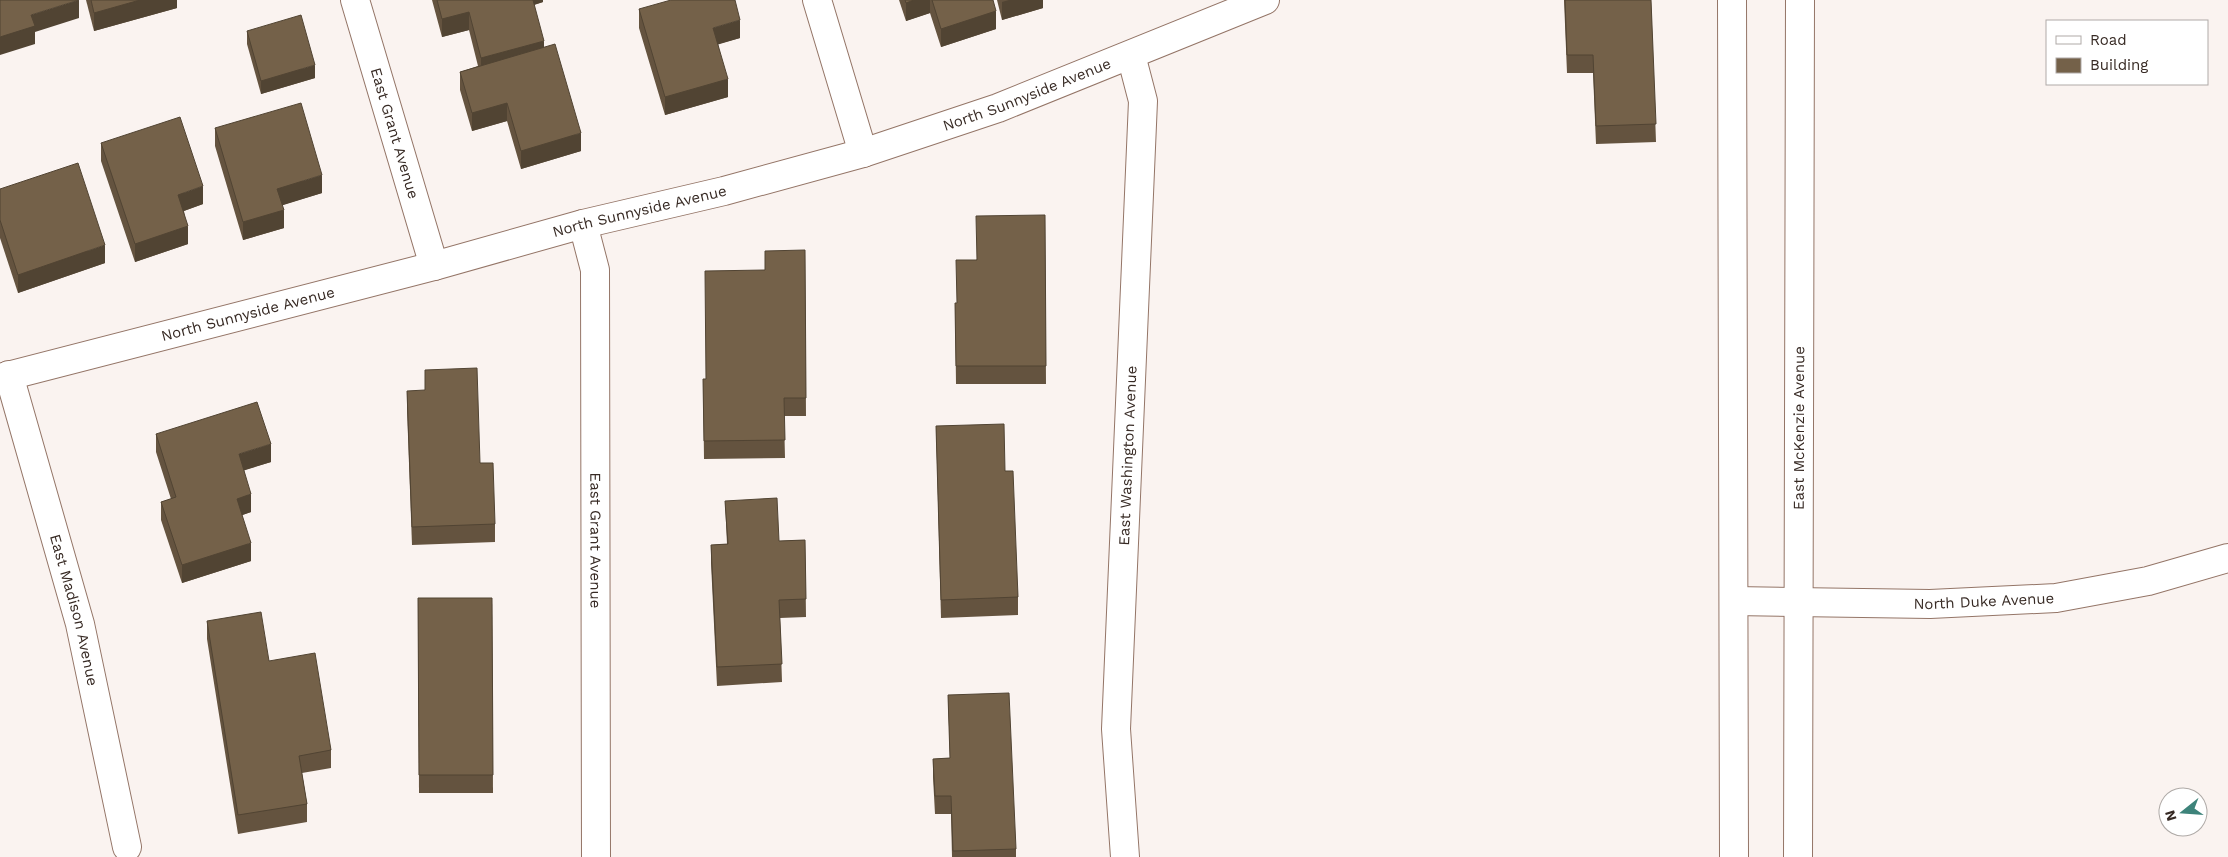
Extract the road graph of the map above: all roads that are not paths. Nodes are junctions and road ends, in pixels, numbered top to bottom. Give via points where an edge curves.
1 (355, 0) edge
2 (817, 0) edge
3 (1265, 0) edge
4 (1732, 0) edge
5 (1800, 0) edge
6 (1131, 55) junction
7 (862, 153) junction
8 (583, 224) junction
9 (434, 266) junction
10 (5, 377) edge
11 (2228, 558) edge
12 (1734, 601) junction
13 (1800, 602) junction
14 (127, 848) dead end
15 (596, 857) edge
16 (1125, 857) edge
17 (1734, 857) edge
18 (1798, 857) edge

1 - 9 street, East Grant Avenue
2 - 7 street
3 - 6 street, North Sunnyside Avenue
4 - 12 street
5 - 13 street, East McKenzie Avenue
6 - 7 street, North Sunnyside Avenue via 998,108
6 - 16 street, East Washington Avenue via 1143,101 1116,730
7 - 8 street, North Sunnyside Avenue via 724,191
8 - 9 street, North Sunnyside Avenue
8 - 15 street, East Grant Avenue via 595,270
9 - 10 street, North Sunnyside Avenue
10 - 14 street, East Madison Avenue via 80,624
11 - 13 street, North Duke Avenue via 2148,582 2056,598 1930,604
12 - 13 street, North Duke Avenue
12 - 17 street
13 - 18 street, East McKenzie Avenue

